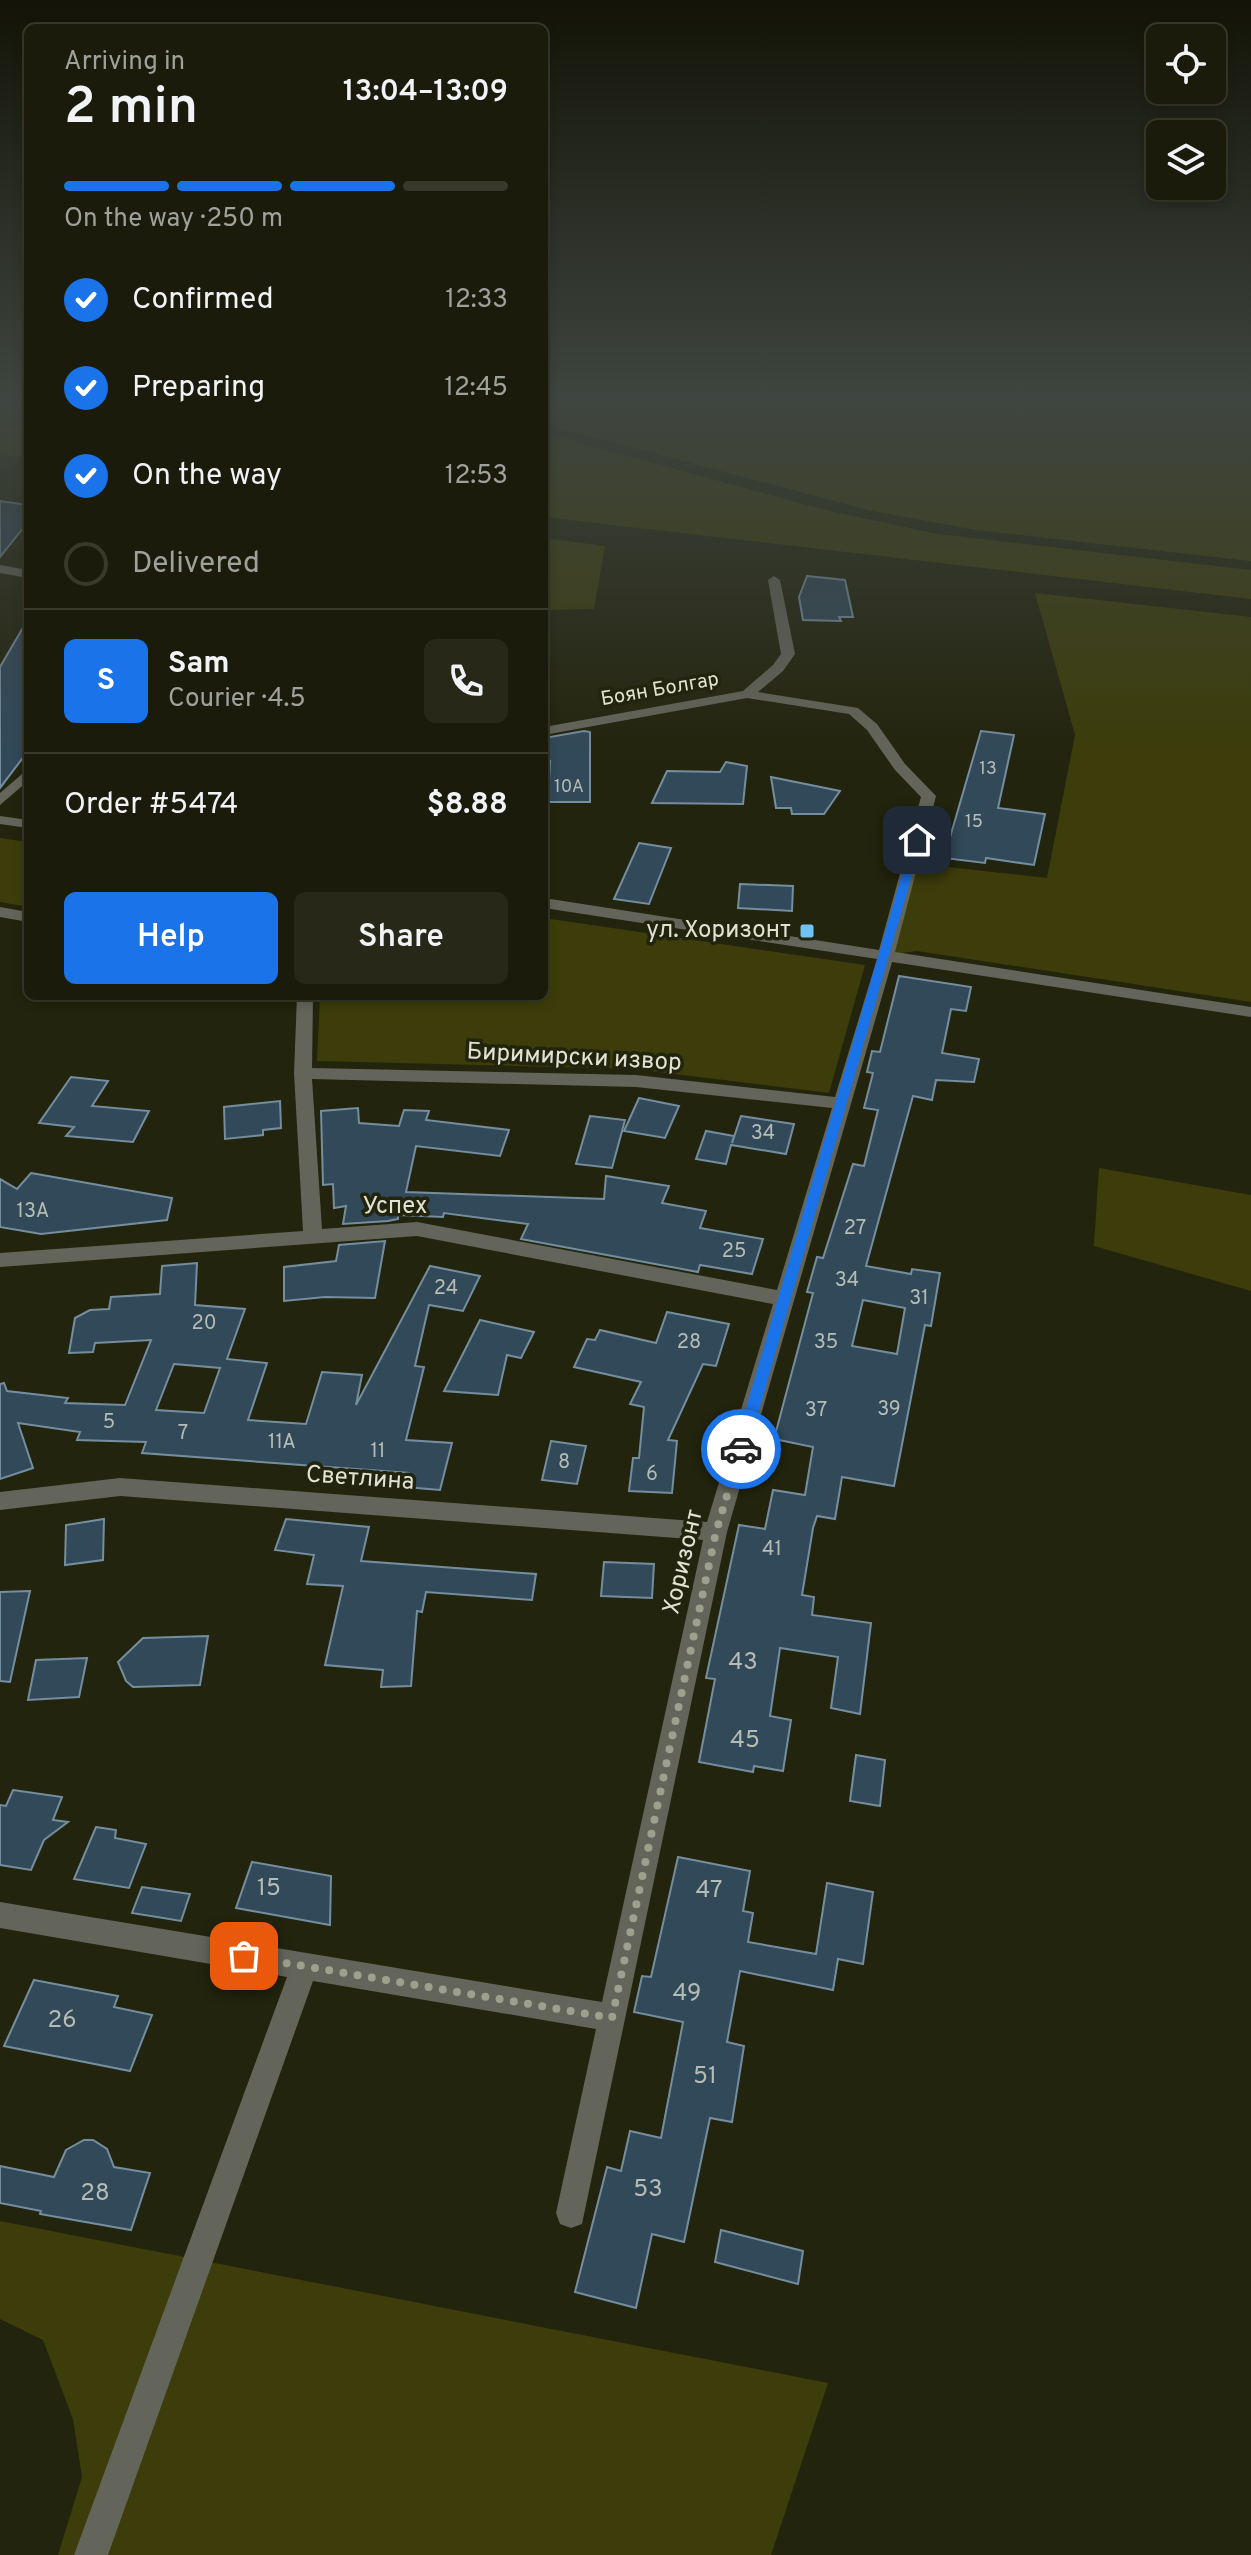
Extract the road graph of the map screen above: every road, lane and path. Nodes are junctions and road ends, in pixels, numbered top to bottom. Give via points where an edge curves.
1 (0, 569) edge
2 (24, 573) edge
3 (774, 580) dead end
4 (747, 694) junction
5 (548, 730) edge
6 (24, 777) edge
7 (24, 797) edge
8 (0, 801) edge
9 (0, 807) edge
10 (0, 820) edge
11 (24, 823) edge
12 (548, 904) edge
13 (0, 912) edge
14 (24, 916) edge
15 (886, 955) junction
16 (305, 1000) edge
17 (1251, 1012) edge
18 (303, 1073) junction
19 (843, 1104) junction
20 (313, 1235) junction
21 (0, 1244) edge
22 (25, 1258) junction
23 (0, 1260) edge
24 (785, 1299) junction
25 (0, 1501) edge
26 (716, 1532) junction
27 (0, 1915) edge
28 (305, 1966) junction
29 (612, 2018) junction
30 (571, 2213) dead end
31 (91, 2555) edge

1 - 2 street
3 - 4 street, Боян Болгар via 788,654
4 - 5 street, Боян Болгар
4 - 15 street, Хоризонт via 853,711 929,796
6 - 8 street
7 - 9 street
10 - 11 street
12 - 15 street
13 - 14 street
15 - 17 street
15 - 19 street, Хоризонт
16 - 18 street
18 - 19 street, Биримирски извор via 636,1081
18 - 20 street
19 - 24 street, Хоризонт
20 - 22 street, Успех
20 - 24 street, Успех via 417,1229
21 - 22 street
22 - 23 street, Успех
24 - 26 street, Хоризонт
25 - 26 street, Светлина via 120,1487
26 - 29 street, Хоризонт
27 - 28 street
28 - 29 street
28 - 31 street
29 - 30 street, Хоризонт

